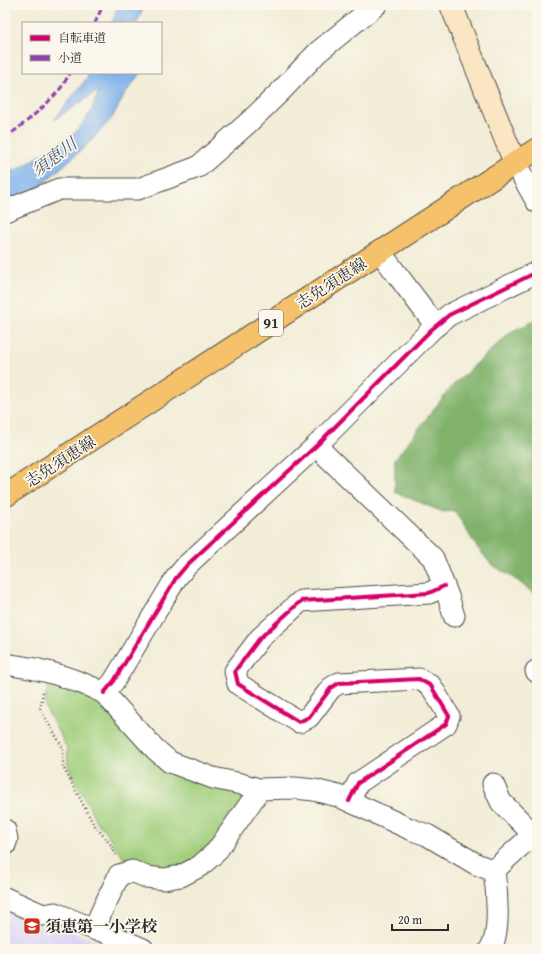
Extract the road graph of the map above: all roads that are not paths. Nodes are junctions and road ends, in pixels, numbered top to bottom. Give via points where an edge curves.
1 (376, 5) edge
2 (451, 5) edge
3 (537, 149) edge
4 (515, 163) junction
5 (537, 202) edge
6 (5, 211) edge
7 (380, 252) junction
8 (537, 272) edge
9 (436, 326) junction
10 (316, 446) junction
11 (5, 496) edge
12 (444, 586) junction
13 (454, 616) dead end
14 (5, 664) edge
15 (104, 693) junction
16 (493, 784) dead end
17 (259, 789) junction
18 (349, 801) junction
19 (5, 830) edge
20 (535, 832) edge
21 (5, 845) edge
22 (494, 871) junction
23 (5, 898) edge
24 (96, 930) junction
25 (494, 948) edge
26 (143, 949) edge

1 - 6 street via 318,52 248,123 198,167 138,189 59,189
2 - 4 street
3 - 4 main road, 志免須恵線 / 91
4 - 5 street
4 - 7 main road, 志免須恵線 / 91
7 - 9 street
7 - 11 main road, 志免須恵線 / 91
8 - 9 street via 449,315
9 - 10 street
10 - 12 street via 433,558
10 - 15 street via 187,565 176,578 114,681
12 - 13 street
12 - 18 street via 429,593 301,601 260,638 235,671 238,684 299,722 309,717 331,688 339,683 419,679 431,686 449,716 446,724 358,783
14 - 15 street via 48,672
15 - 17 street via 170,762 213,778
16 - 20 street via 501,802
17 - 18 street via 314,790
17 - 24 street via 216,852 200,866 181,876 164,879 146,877 132,871 118,875
18 - 22 street via 428,835 476,864
19 - 21 street
20 - 22 street
22 - 25 street
23 - 24 street via 43,915 55,913
24 - 26 street

